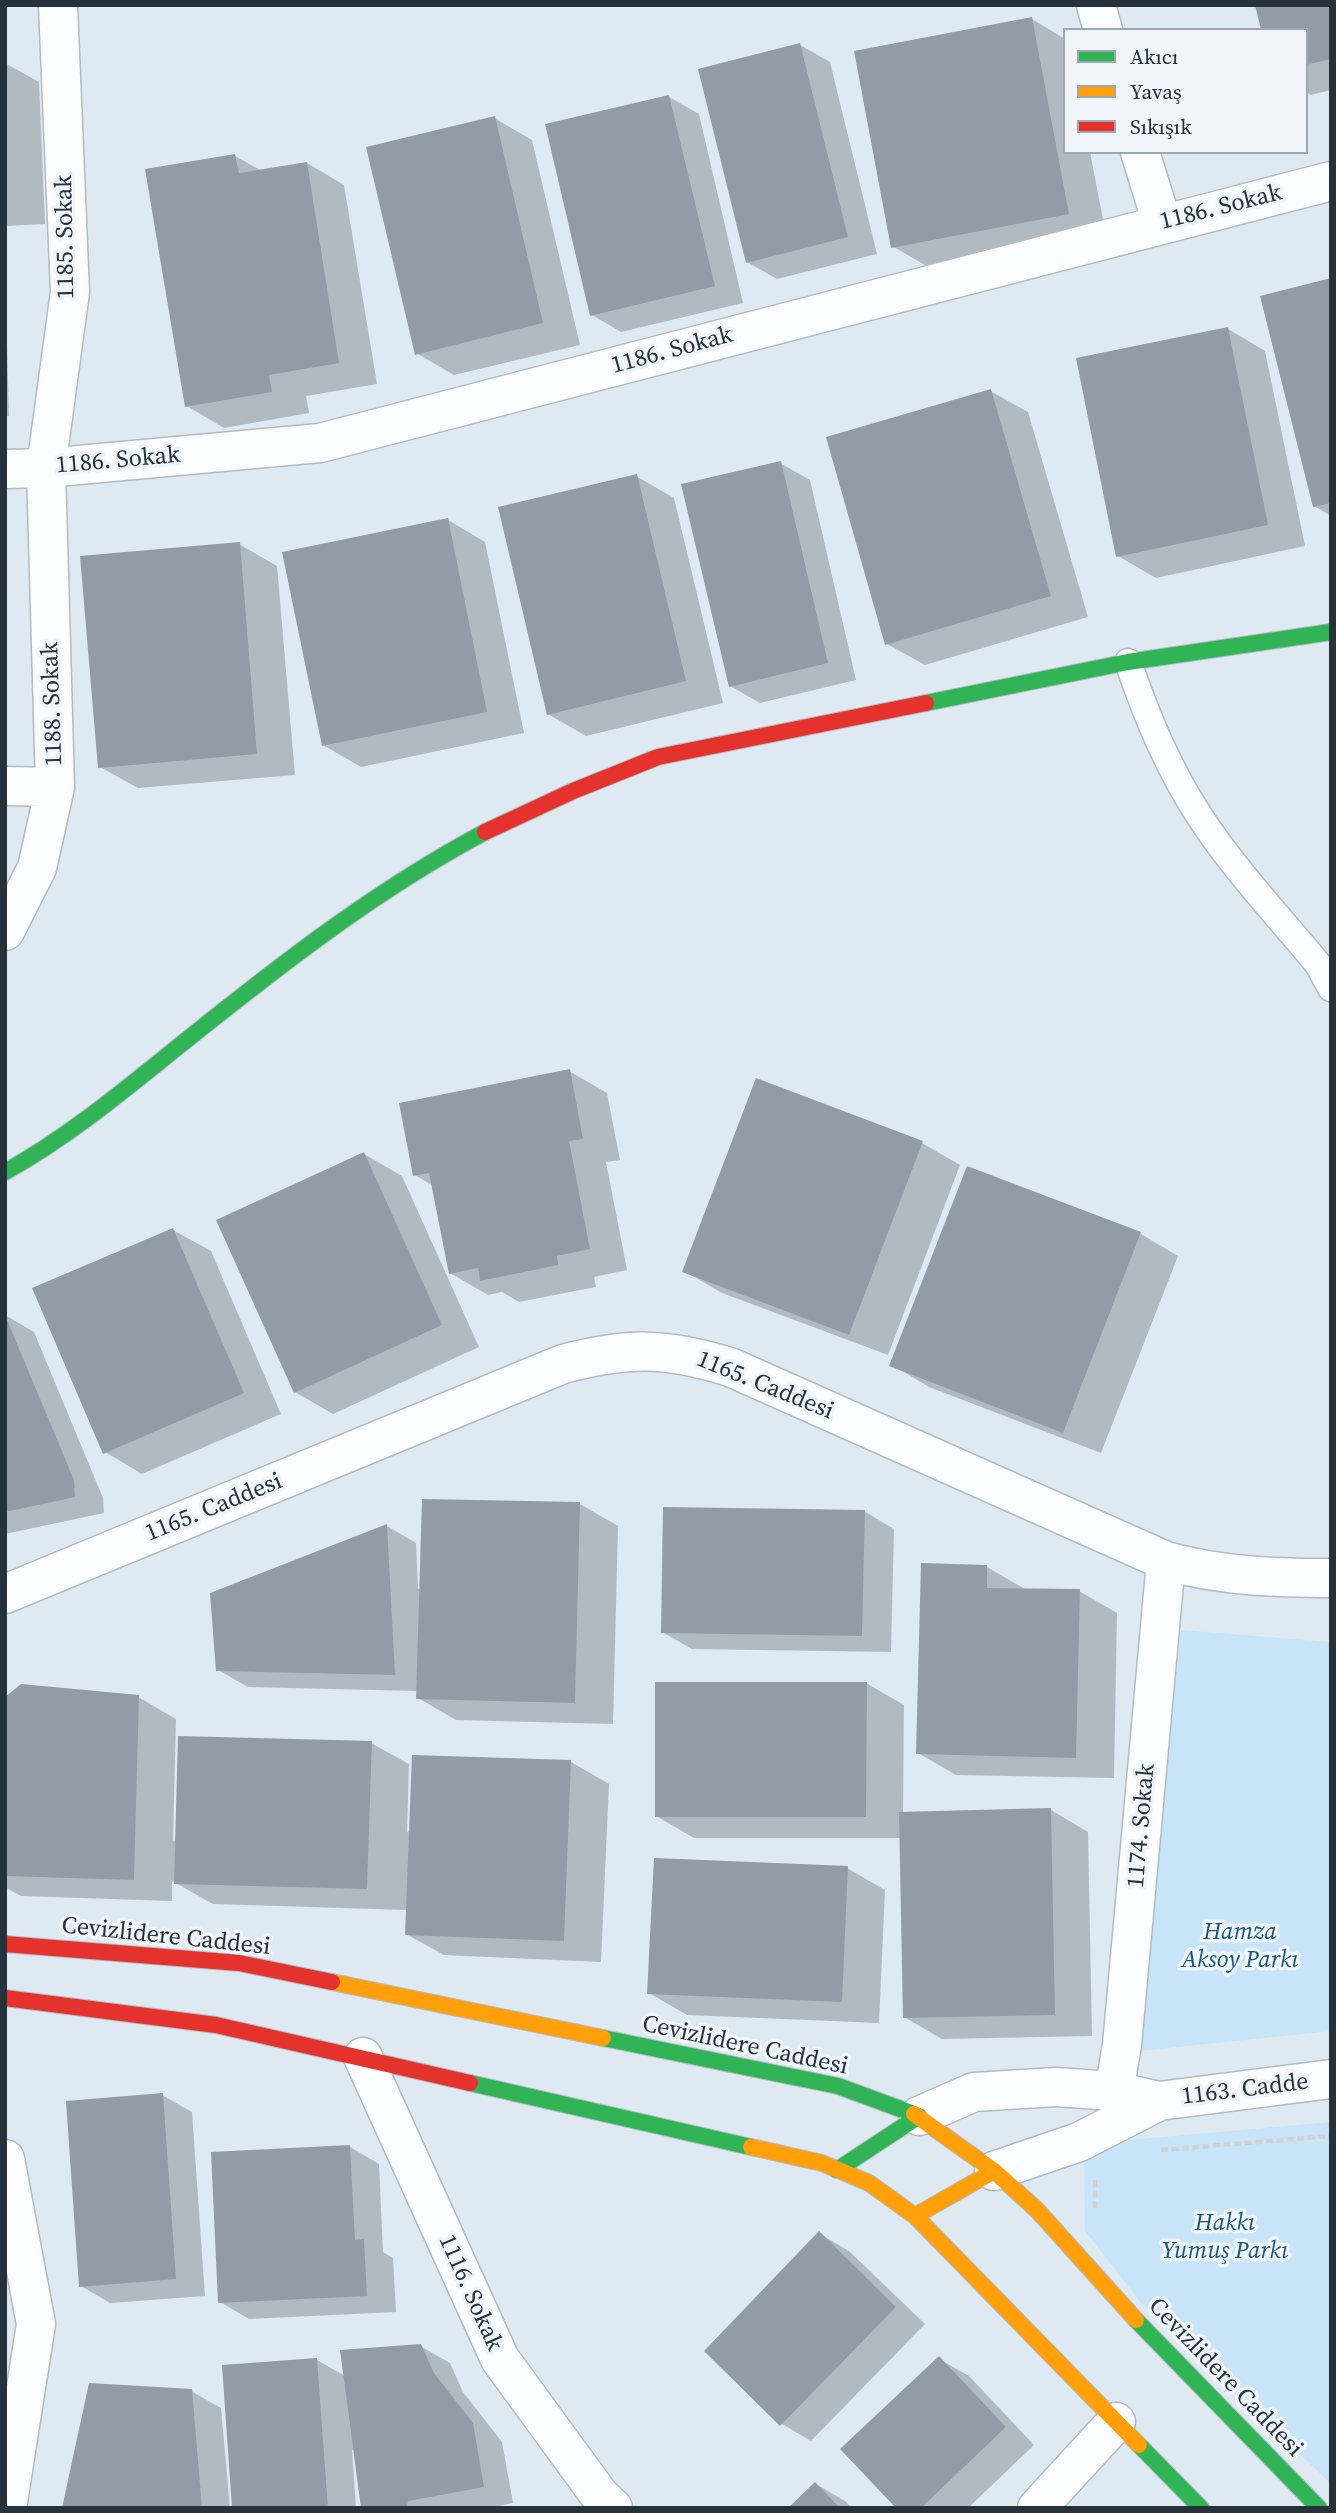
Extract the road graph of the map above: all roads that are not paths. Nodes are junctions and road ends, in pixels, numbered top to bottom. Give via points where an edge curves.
1 (58, 5) edge
2 (1096, 5) edge
3 (1102, 28) edge
4 (1141, 154) edge
5 (1331, 181) edge
6 (1162, 223) junction
7 (46, 468) junction
8 (5, 469) edge
9 (1331, 632) edge
10 (1128, 662) junction
11 (5, 786) edge
12 (55, 787) junction
13 (5, 931) edge
14 (1331, 988) edge
15 (5, 1172) edge
16 (1166, 1561) junction
17 (1331, 1578) edge
18 (5, 1594) edge
19 (5, 1944) edge
20 (5, 1998) edge
21 (363, 2056) junction
22 (1331, 2079) edge
23 (1114, 2091) junction
24 (1159, 2101) junction
25 (919, 2116) junction
26 (5, 2159) edge
27 (837, 2170) junction
28 (994, 2171) junction
29 (915, 2216) junction
30 (1115, 2422) junction
31 (595, 2504) edge
32 (7, 2508) edge
33 (1037, 2508) edge
34 (1201, 2508) edge
35 (1319, 2508) edge

1 - 7 street, 1185. Sokak via 70,292
2 - 3 street
4 - 6 street
5 - 6 street, 1186. Sokak
6 - 7 street, 1186. Sokak via 320,443
7 - 8 street, 1186. Sokak
7 - 12 street, 1188. Sokak
9 - 10 main road
10 - 14 lane via 1146,716 1201,819 1318,964
10 - 15 main road via 658,757 511,818 416,871 336,924 70,1131
11 - 12 street
12 - 13 street, 1188. Sokak via 37,868
16 - 17 street, 1165. Caddesi via 1241,1576
16 - 18 street, 1165. Caddesi via 730,1367 654,1350 611,1352 563,1364
16 - 23 street, 1174. Sokak
19 - 25 main road, Cevizlidere Caddesi via 239,1963 838,2086
20 - 21 main road via 216,2025
21 - 27 main road via 777,2151
21 - 31 street, 1116. Sokak via 500,2359
22 - 24 street, 1163. Cadde
23 - 24 street, 1163. Cadde
23 - 25 street, 1163. Cadde via 1056,2087 974,2092
24 - 28 street, 1163. Cadde via 1079,2141
25 - 27 main road
25 - 28 main road, Cevizlidere Caddesi
26 - 32 street via 36,2324
27 - 29 main road via 869,2183
28 - 29 main road
28 - 35 main road, Cevizlidere Caddesi via 1037,2210 1163,2350
29 - 30 main road
30 - 33 street
30 - 34 main road

